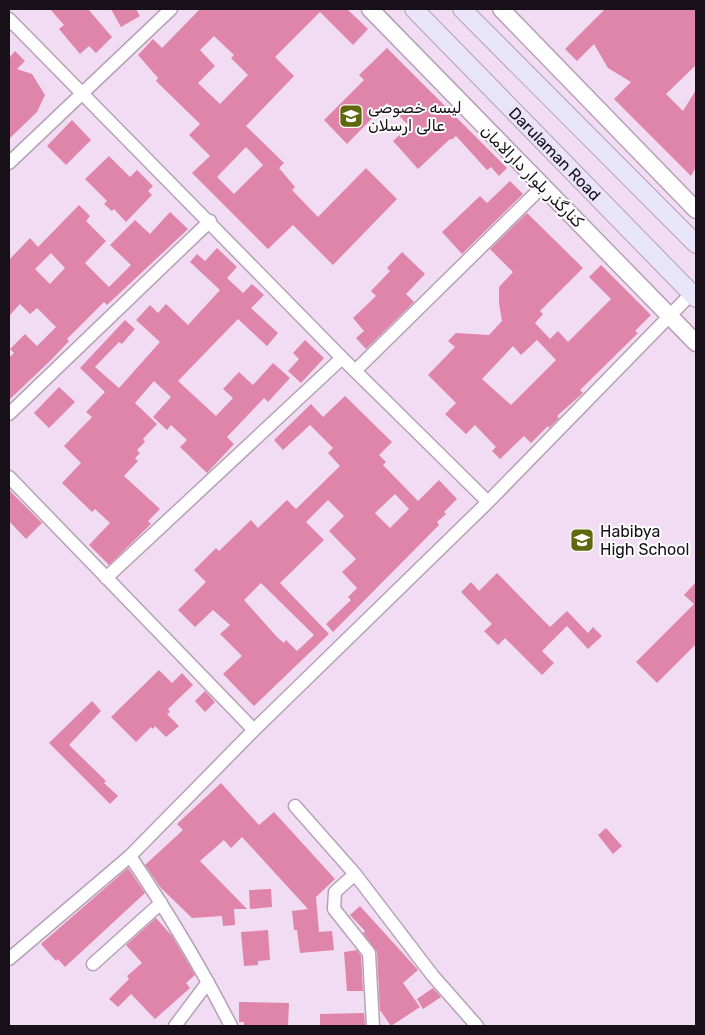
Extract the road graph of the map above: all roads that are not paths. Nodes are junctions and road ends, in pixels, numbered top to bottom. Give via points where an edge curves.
1 (171, 9) edge
2 (370, 9) edge
3 (414, 9) edge
4 (462, 9) edge
5 (501, 9) edge
6 (9, 19) edge
7 (81, 94) junction
8 (9, 162) edge
9 (542, 187) junction
10 (695, 206) edge
11 (210, 222) junction
12 (696, 244) edge
13 (694, 296) edge
14 (670, 316) junction
15 (696, 343) edge
16 (342, 358) junction
17 (355, 371) junction
18 (9, 414) edge
19 (9, 477) edge
20 (488, 502) junction
21 (106, 578) junction
22 (254, 730) junction
23 (295, 806) dead end
24 (130, 856) junction
25 (355, 874) junction
26 (161, 903) junction
27 (9, 959) edge
28 (93, 964) dead end
29 (208, 982) junction
30 (175, 1026) edge
31 (231, 1026) edge
32 (373, 1026) edge
33 (477, 1026) edge

1 - 7 street
2 - 9 street, کنارگذر بلوار دارالامان
3 - 13 main road, Darulaman Road
4 - 12 main road
5 - 10 street
6 - 7 street
7 - 8 street
7 - 11 street
9 - 14 street, کنارگذر بلوار دارالامان
9 - 17 street
11 - 16 street
11 - 18 street
13 - 14 street
14 - 15 street, کنارگذر بلوار دارالامان
14 - 20 street
16 - 17 street
16 - 21 street
17 - 20 street
19 - 21 street
20 - 22 street
21 - 22 street
22 - 24 street
23 - 25 street
24 - 26 street
24 - 27 street
25 - 32 street via 335,892 334,909 369,953
25 - 33 street via 433,976
26 - 28 street
26 - 29 street
29 - 30 street
29 - 31 street

